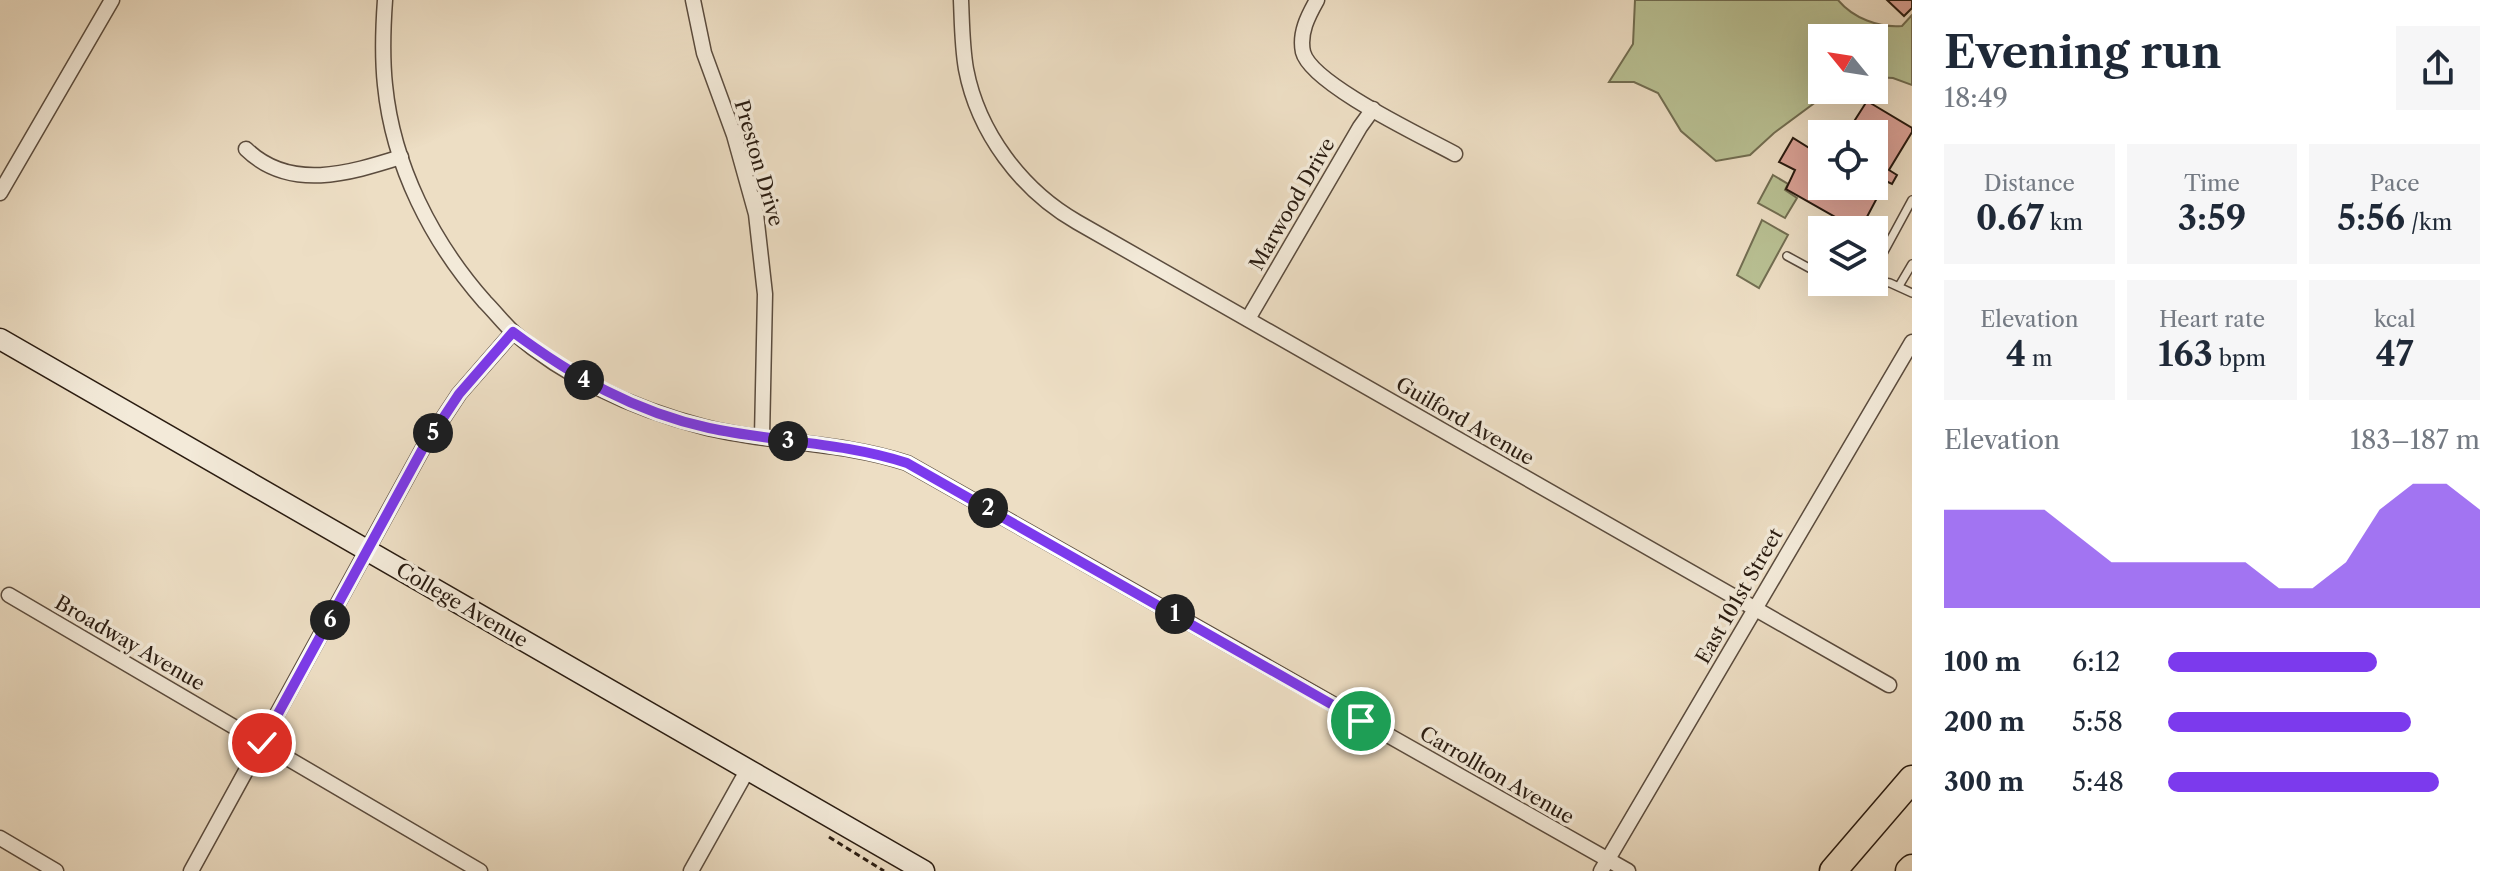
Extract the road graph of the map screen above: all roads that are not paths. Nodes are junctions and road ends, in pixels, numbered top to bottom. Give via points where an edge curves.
1 (112, 0) edge
2 (385, 0) edge
3 (693, 0) edge
4 (961, 0) edge
5 (1317, 0) edge
6 (1373, 109) junction
7 (246, 149) dead end
8 (1455, 154) dead end
9 (401, 157) junction
10 (0, 193) edge
11 (1912, 200) edge
12 (1888, 244) edge
13 (1787, 256) dead end
14 (1912, 264) edge
15 (1808, 267) edge
16 (1888, 283) edge
17 (1899, 286) junction
18 (1912, 293) edge
19 (1248, 319) junction
20 (513, 332) junction
21 (0, 339) edge
22 (1912, 342) edge
23 (762, 437) junction
24 (367, 551) junction
25 (9, 595) dead end
26 (1755, 609) junction
27 (1889, 685) dead end
28 (262, 743) junction
29 (748, 769) junction
30 (1912, 779) edge
31 (0, 838) edge
32 (1604, 866) edge
33 (56, 871) edge
34 (191, 871) edge
35 (480, 871) edge
36 (691, 871) edge
37 (924, 871) edge
38 (1628, 871) edge
39 (1833, 871) edge

1 - 10 street
2 - 9 street, Carrollton Avenue via 385,88
3 - 23 street, Preston Drive via 701,43 756,214 765,294
4 - 19 street, Guilford Avenue via 970,86 1000,151 1026,183 1070,218
5 - 6 street via 1303,29 1303,49 1315,72
6 - 8 street
6 - 19 street, Marwood Drive
7 - 9 street via 290,174 314,176
9 - 20 street, Carrollton Avenue via 424,215 454,265
11 - 12 lane
13 - 15 lane
14 - 17 lane
16 - 17 lane
17 - 18 lane
19 - 26 street, Guilford Avenue
20 - 23 street, Carrollton Avenue via 605,392 658,414
20 - 24 street via 443,417
21 - 24 main road, College Avenue
22 - 26 street, East 101st Street
23 - 32 street, Carrollton Avenue via 873,452 926,473
24 - 28 street
24 - 29 main road, College Avenue
25 - 28 street, Broadway Avenue
26 - 27 street, Guilford Avenue
26 - 32 street, East 101st Street
28 - 34 street
28 - 35 street, Broadway Avenue
29 - 36 street
29 - 37 main road, College Avenue
30 - 39 highway
31 - 33 street
32 - 38 street, Carrollton Avenue

